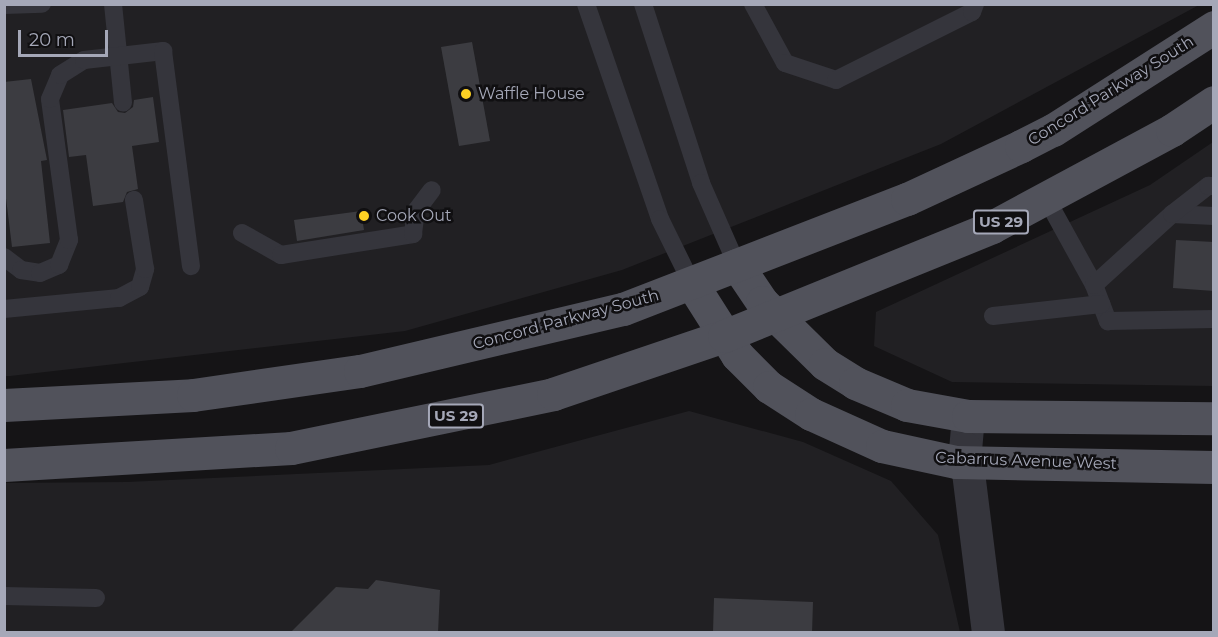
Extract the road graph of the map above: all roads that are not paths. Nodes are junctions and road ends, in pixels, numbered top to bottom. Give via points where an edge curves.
1 (42, 4) edge
2 (113, 4) edge
3 (586, 4) edge
4 (643, 4) edge
5 (753, 4) edge
6 (975, 4) edge
7 (7, 10) edge
8 (1214, 27) edge
9 (118, 56) junction
10 (123, 102) dead end
11 (1214, 102) edge
12 (1214, 186) edge
13 (432, 190) dead end
14 (1046, 198) junction
15 (134, 200) dead end
16 (1172, 214) junction
17 (1214, 216) edge
18 (242, 232) dead end
19 (4, 257) edge
20 (737, 265) junction
21 (191, 266) dead end
22 (692, 284) junction
23 (1094, 285) junction
24 (1101, 304) junction
25 (4, 309) edge
26 (775, 316) junction
27 (993, 316) dead end
28 (1214, 319) edge
29 (724, 336) junction
30 (4, 405) edge
31 (968, 416) junction
32 (1214, 418) edge
33 (967, 462) junction
34 (4, 465) edge
35 (1214, 467) edge
36 (4, 596) edge
37 (96, 598) dead end
38 (988, 633) edge

1 - 7 lane
2 - 9 lane
3 - 22 lane via 660,219
4 - 20 lane via 701,183
5 - 6 lane via 785,63 836,80 972,12
8 - 20 main road, Concord Parkway South via 1045,134 908,200
9 - 10 lane
9 - 19 lane via 84,60 60,75 50,99 69,240 59,265 40,273 21,270
9 - 21 lane via 163,51
11 - 14 main road, US 29 via 1172,130
12 - 16 lane via 1208,186
13 - 18 lane via 416,211 413,234 281,255
14 - 23 lane
14 - 26 main road, US 29 via 992,227
15 - 25 lane via 145,268 140,287 119,298
16 - 17 lane
16 - 23 lane
20 - 22 main road, Concord Parkway South
20 - 26 main road
22 - 29 main road, Cabarrus Avenue West
22 - 30 main road, Concord Parkway South via 623,309 360,371 192,395
23 - 24 lane
24 - 27 lane
24 - 28 lane via 1108,321
26 - 29 main road, US 29
26 - 31 main road via 825,364 855,383 922,409
29 - 33 main road, Cabarrus Avenue West via 758,377 811,414 896,450
29 - 34 main road, US 29 via 553,394 291,448
31 - 32 main road
31 - 33 street
33 - 35 main road, Cabarrus Avenue West
33 - 38 street
36 - 37 lane

